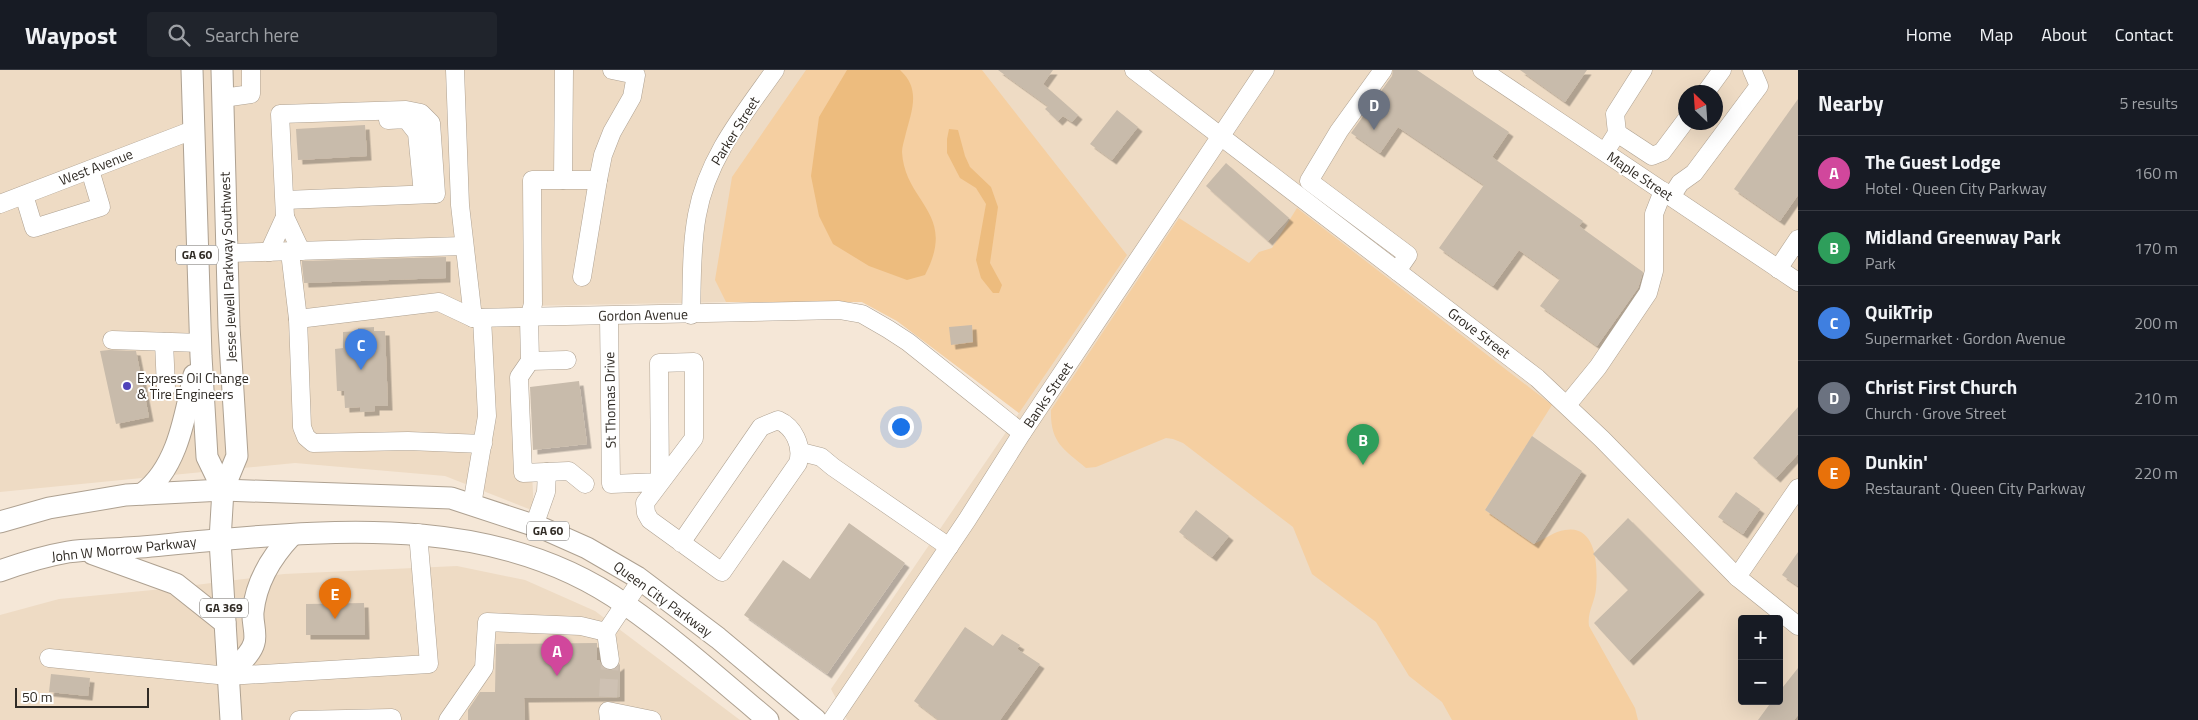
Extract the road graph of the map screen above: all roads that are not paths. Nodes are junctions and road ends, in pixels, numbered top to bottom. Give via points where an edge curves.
1 (192, 70) edge
2 (222, 70) edge
3 (251, 70) edge
4 (455, 70) edge
5 (564, 70) edge
6 (612, 70) edge
7 (775, 70) edge
8 (1134, 70) edge
9 (1265, 70) edge
10 (1383, 70) edge
11 (1482, 70) edge
12 (1644, 70) edge
13 (1722, 70) edge
14 (1752, 70) edge
15 (1711, 85) edge
16 (223, 98) junction
17 (193, 130) junction
18 (1678, 130) edge
19 (1617, 133) junction
20 (1220, 136) junction
21 (1605, 152) junction
22 (90, 170) junction
23 (563, 180) junction
24 (598, 180) junction
25 (459, 193) junction
26 (430, 194) junction
27 (1667, 194) junction
28 (24, 195) junction
29 (0, 204) edge
30 (285, 208) junction
31 (1798, 239) edge
32 (464, 246) junction
33 (296, 251) junction
34 (269, 252) junction
35 (228, 254) junction
36 (1778, 268) junction
37 (1397, 271) junction
38 (582, 277) dead end
39 (1798, 282) edge
40 (691, 315) junction
41 (609, 316) junction
42 (478, 318) junction
43 (529, 318) junction
44 (298, 319) junction
45 (112, 340) dead end
46 (164, 342) junction
47 (201, 349) junction
48 (567, 360) dead end
49 (530, 362) junction
50 (166, 388) dead end
51 (1567, 405) junction
52 (1022, 433) junction
53 (483, 444) junction
54 (801, 452) junction
55 (547, 472) junction
56 (660, 482) junction
57 (585, 484) dead end
58 (1798, 488) edge
59 (223, 490) junction
60 (142, 494) junction
61 (472, 505) junction
62 (0, 522) edge
63 (534, 526) junction
64 (418, 533) junction
65 (292, 535) junction
66 (220, 540) junction
67 (681, 543) junction
68 (949, 547) junction
69 (83, 551) junction
70 (0, 570) edge
71 (1737, 577) junction
72 (641, 580) junction
73 (625, 604) junction
74 (225, 623) junction
75 (1798, 626) edge
76 (606, 632) junction
77 (49, 658) dead end
78 (610, 660) tunnel mouth
79 (228, 676) junction
80 (608, 710) edge
81 (392, 719) edge
82 (231, 720) edge
83 (299, 720) edge
84 (448, 720) edge
85 (652, 720) edge
86 (768, 720) edge
87 (816, 720) edge
88 (832, 720) edge

1 - 17 main road, Jesse Jewell Parkway Southwest / GA 60
2 - 16 main road, Jesse Jewell Parkway Southwest / GA 60
3 - 16 street via 251,94
4 - 25 street
5 - 23 street
6 - 24 street via 636,75 632,97 603,155
7 - 40 street, Parker Street via 727,139 704,188 694,240
8 - 20 street, Grove Street
9 - 20 street, Banks Street
10 - 37 street via 1308,181 1408,255
11 - 21 street, Maple Street
12 - 19 street via 1615,114
13 - 15 street
14 - 27 street via 1760,86 1694,173
16 - 35 main road, Jesse Jewell Parkway Southwest / GA 60
17 - 22 street, West Avenue
17 - 47 main road, Jesse Jewell Parkway Southwest / GA 60
18 - 19 street via 1662,152 1652,156
19 - 21 street
20 - 37 street, Grove Street
20 - 52 street, Banks Street
21 - 27 street, Maple Street
22 - 28 street, West Avenue
22 - 28 street via 101,208 34,228
23 - 24 street
23 - 43 street via 532,180 533,304
24 - 38 street
25 - 26 street
25 - 32 street
26 - 30 street
26 - 30 street via 431,123 421,112 286,114
27 - 36 street, Maple Street
27 - 51 street via 1654,214 1654,271 1648,292 1598,367
28 - 29 street, West Avenue
30 - 33 street
30 - 34 street
31 - 36 street
32 - 33 street
32 - 42 street
33 - 34 street
33 - 44 street
34 - 35 street
35 - 59 main road, Jesse Jewell Parkway Southwest / GA 60 via 237,456
36 - 39 street, Maple Street
37 - 51 street, Grove Street via 1537,378
40 - 41 street, Gordon Avenue
40 - 52 street, Gordon Avenue via 840,310 862,314 908,342
41 - 43 street, Gordon Avenue
41 - 56 street, St Thomas Drive via 611,484
42 - 43 street, Gordon Avenue
42 - 44 street via 439,302
42 - 53 street via 486,416
43 - 49 street
44 - 53 street via 302,427 306,438 313,443 408,441
45 - 46 street
46 - 47 street
46 - 50 street
47 - 59 main road, Jesse Jewell Parkway Southwest / GA 60 via 207,457
47 - 60 main road via 185,418 169,460 153,487
48 - 49 street
49 - 55 street via 519,377 523,473
51 - 71 street, Grove Street
52 - 68 street, Banks Street
53 - 61 street
54 - 67 street via 798,462 722,572
54 - 67 street via 798,441 785,423 778,420 761,427
54 - 68 street via 821,456 833,468
55 - 57 street via 569,471
55 - 63 street via 546,492
56 - 56 street via 659,363 694,362 694,438
56 - 67 street via 645,503 646,513 650,520
58 - 71 street
59 - 60 main road
59 - 61 main road, Queen City Parkway / GA 60 via 451,498
59 - 66 main road, Jesse Jewell Parkway Southwest / GA 369
60 - 62 main road via 49,508
61 - 63 main road, Queen City Parkway / GA 60
63 - 72 main road, Queen City Parkway / GA 60 via 587,548
64 - 65 main road, Queen City Parkway / GA 60
64 - 73 main road, Queen City Parkway / GA 60 via 518,553 569,573
64 - 79 street via 429,664
65 - 66 main road, Queen City Parkway / GA 60
65 - 79 main road via 268,566 258,588 252,613 255,642
66 - 69 main road, John W Morrow Parkway
66 - 74 main road, Jesse Jewell Parkway Southwest / GA 369
68 - 88 street, Banks Street
69 - 70 main road, John W Morrow Parkway via 38,558
69 - 74 main road via 176,584
71 - 75 street, Grove Street
72 - 73 street
72 - 87 main road, Queen City Parkway / GA 60 via 718,638
73 - 76 street
73 - 86 main road, Queen City Parkway / GA 60
74 - 79 main road, Jesse Jewell Parkway Southwest / GA 369
76 - 78 street
76 - 84 street via 581,626 487,622 484,668
77 - 79 street
79 - 82 main road, Jesse Jewell Parkway Southwest / GA 369
80 - 85 street
81 - 83 street

